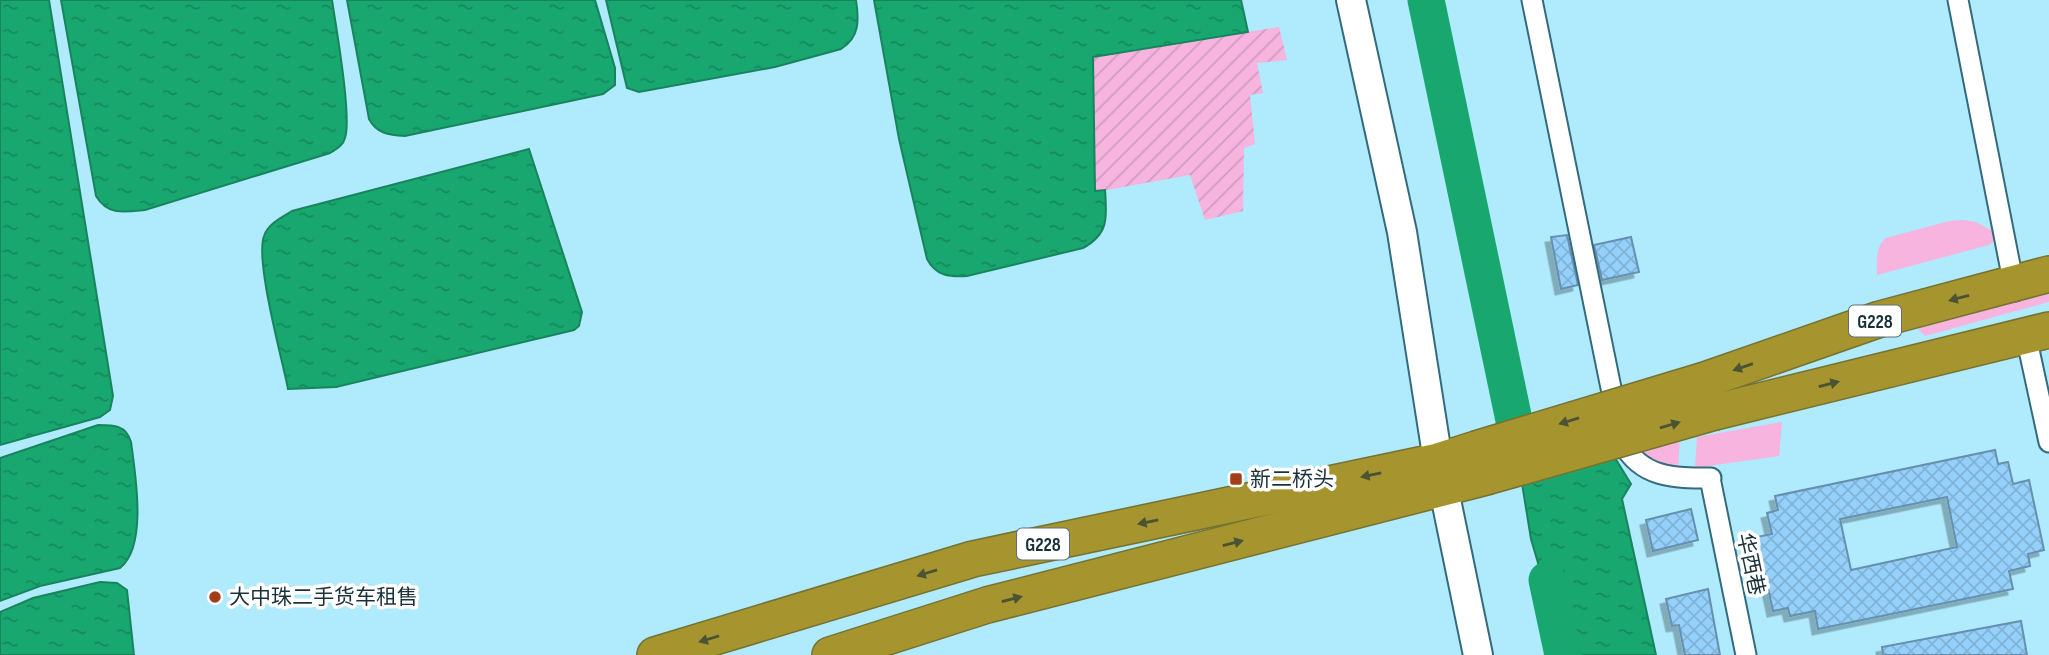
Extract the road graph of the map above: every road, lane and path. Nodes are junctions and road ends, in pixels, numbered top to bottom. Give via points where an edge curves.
1 (1351, 0) edge
2 (1532, 0) edge
3 (1958, 0) edge
4 (2049, 274) edge
5 (2016, 294) dead end
6 (2037, 333) edge
7 (1710, 396) junction
8 (2049, 442) edge
9 (1441, 475) junction
10 (655, 655) edge
11 (830, 655) edge
12 (1478, 655) edge
13 (1746, 655) edge

1 - 9 street via 1402,232
2 - 13 street, 华西巷 via 1622,442 1630,456 1653,472 1711,481
3 - 5 street
4 -> 7 highway, G228 via 1880,319
7 -> 6 highway, G228
6 - 8 street
7 - 9 highway, G228, bridge
9 -> 10 highway, G228 via 973,559
11 -> 9 highway, G228 via 987,605
9 - 12 street

